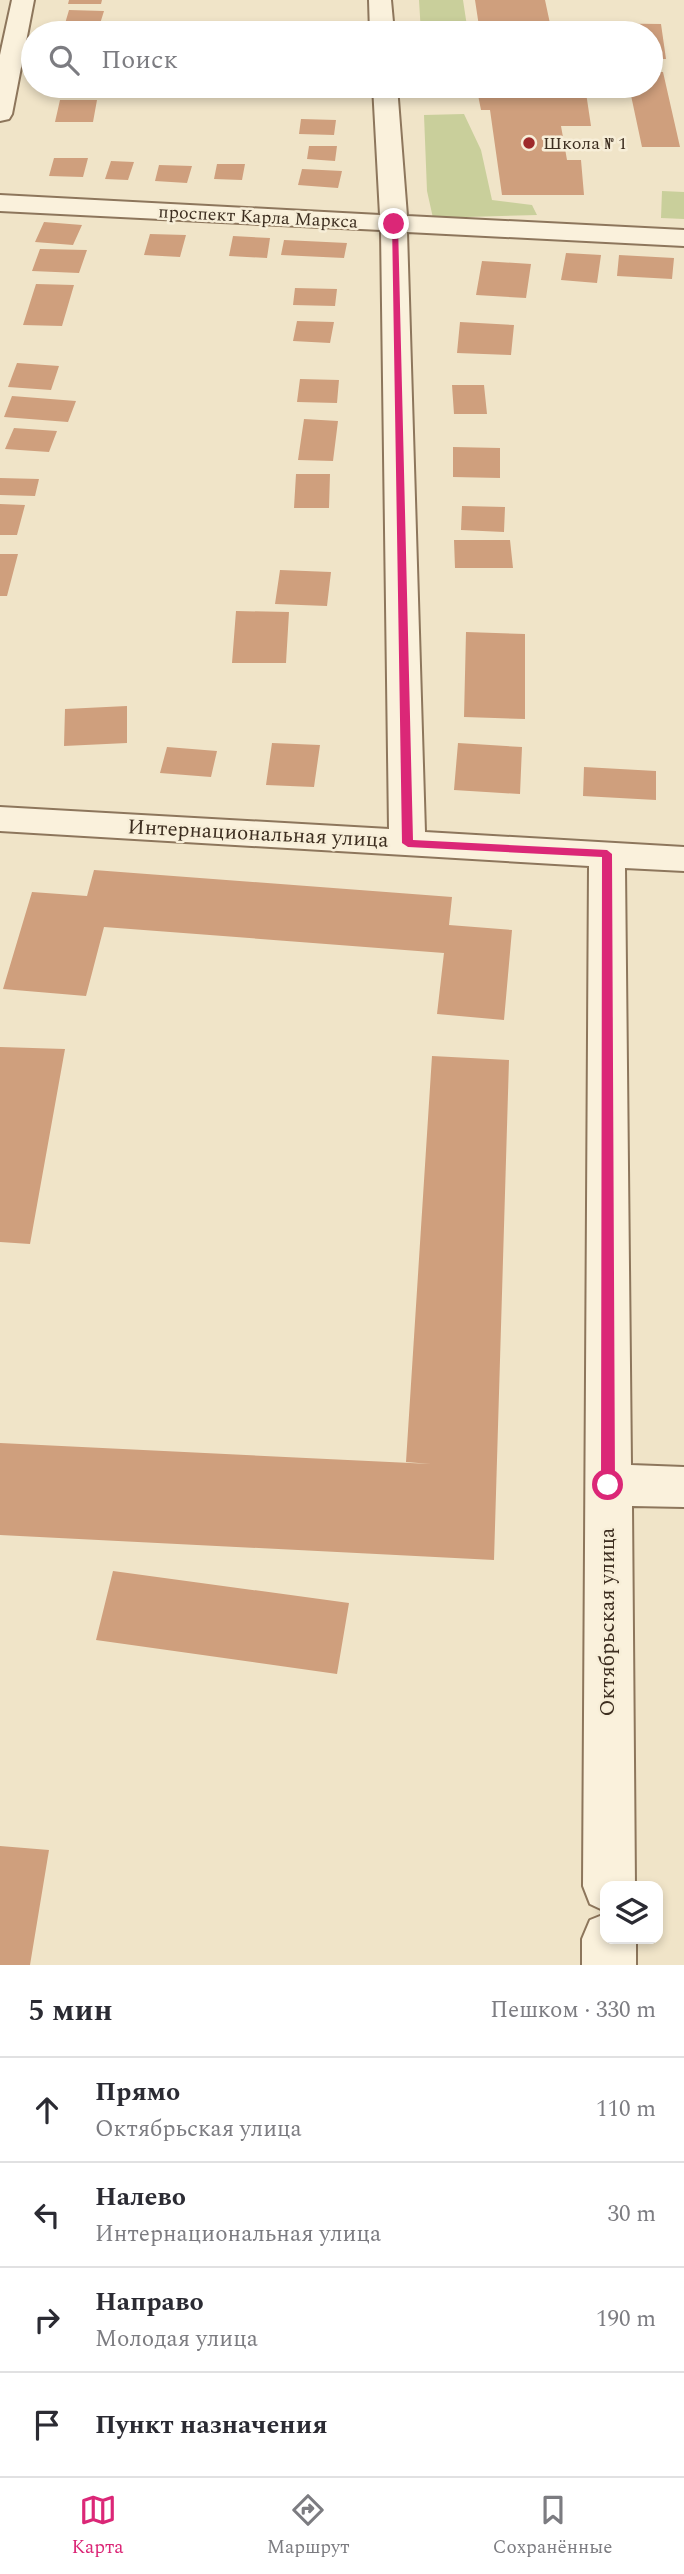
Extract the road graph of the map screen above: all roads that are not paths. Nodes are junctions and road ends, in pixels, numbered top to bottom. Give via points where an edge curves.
1 (23, 0) edge
2 (380, 0) edge
3 (381, 21) edge
4 (387, 98) edge
5 (0, 114) edge
6 (0, 203) edge
7 (394, 224) junction
8 (684, 238) edge
9 (0, 819) edge
10 (408, 843) junction
11 (607, 854) junction
12 (684, 859) edge
13 (608, 1485) junction
14 (684, 1487) edge
15 (609, 1881) edge
16 (609, 1944) edge
17 (609, 1965) edge

1 - 5 street
2 - 3 street
4 - 7 street
6 - 7 street, проспект Карла Маркса
7 - 8 street, проспект Карла Маркса
7 - 10 street
9 - 10 street, Интернациональная улица
10 - 11 street, Интернациональная улица
11 - 12 street, Интернациональная улица
11 - 13 street, Октябрьская улица
13 - 14 street
13 - 15 street, Октябрьская улица
16 - 17 street

